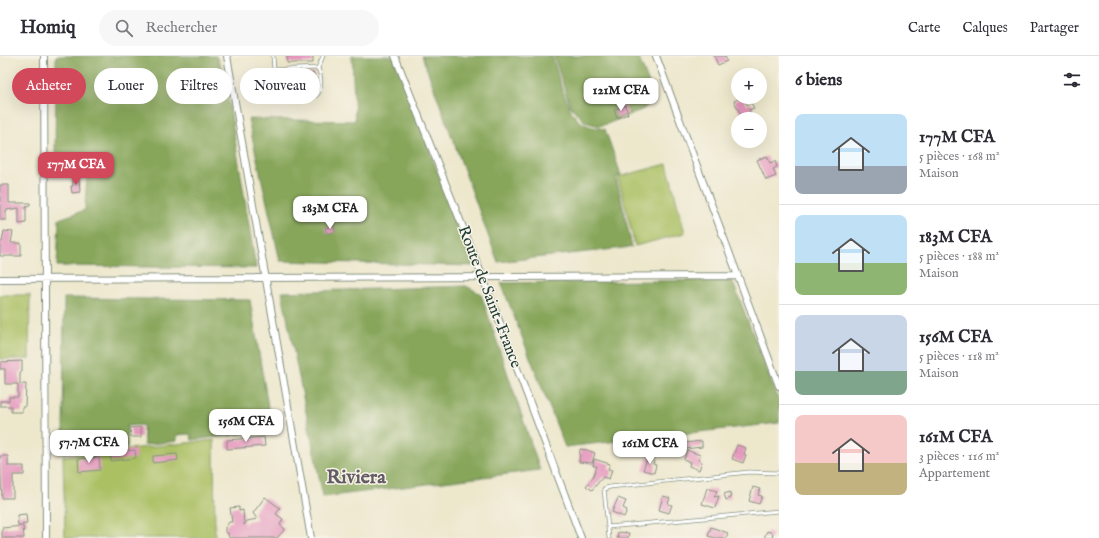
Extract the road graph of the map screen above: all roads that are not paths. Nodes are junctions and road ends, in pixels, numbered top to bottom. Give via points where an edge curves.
1 (44, 56) edge
2 (227, 56) edge
3 (273, 56) edge
4 (323, 56) edge
5 (395, 56) edge
6 (656, 56) edge
7 (274, 68) edge
8 (318, 68) edge
9 (320, 73) edge
10 (320, 88) edge
11 (737, 276) junction
12 (266, 278) junction
13 (483, 278) junction
14 (0, 279) edge
15 (45, 280) junction
16 (779, 386) edge
17 (779, 473) edge
18 (779, 511) edge
19 (608, 527) junction
20 (46, 538) edge
21 (311, 538) edge
22 (581, 538) edge
23 (609, 538) edge

1 - 15 street
2 - 12 street
3 - 7 lane
4 - 8 lane
5 - 13 street, Route de Saint-France
6 - 11 street
9 - 10 lane
11 - 13 street
11 - 16 street
12 - 13 street
12 - 15 street
12 - 21 street
13 - 22 street, Route de Saint-France
14 - 15 street
15 - 20 street
17 - 19 lane via 749,472 610,487 604,489
18 - 19 lane
19 - 23 lane

